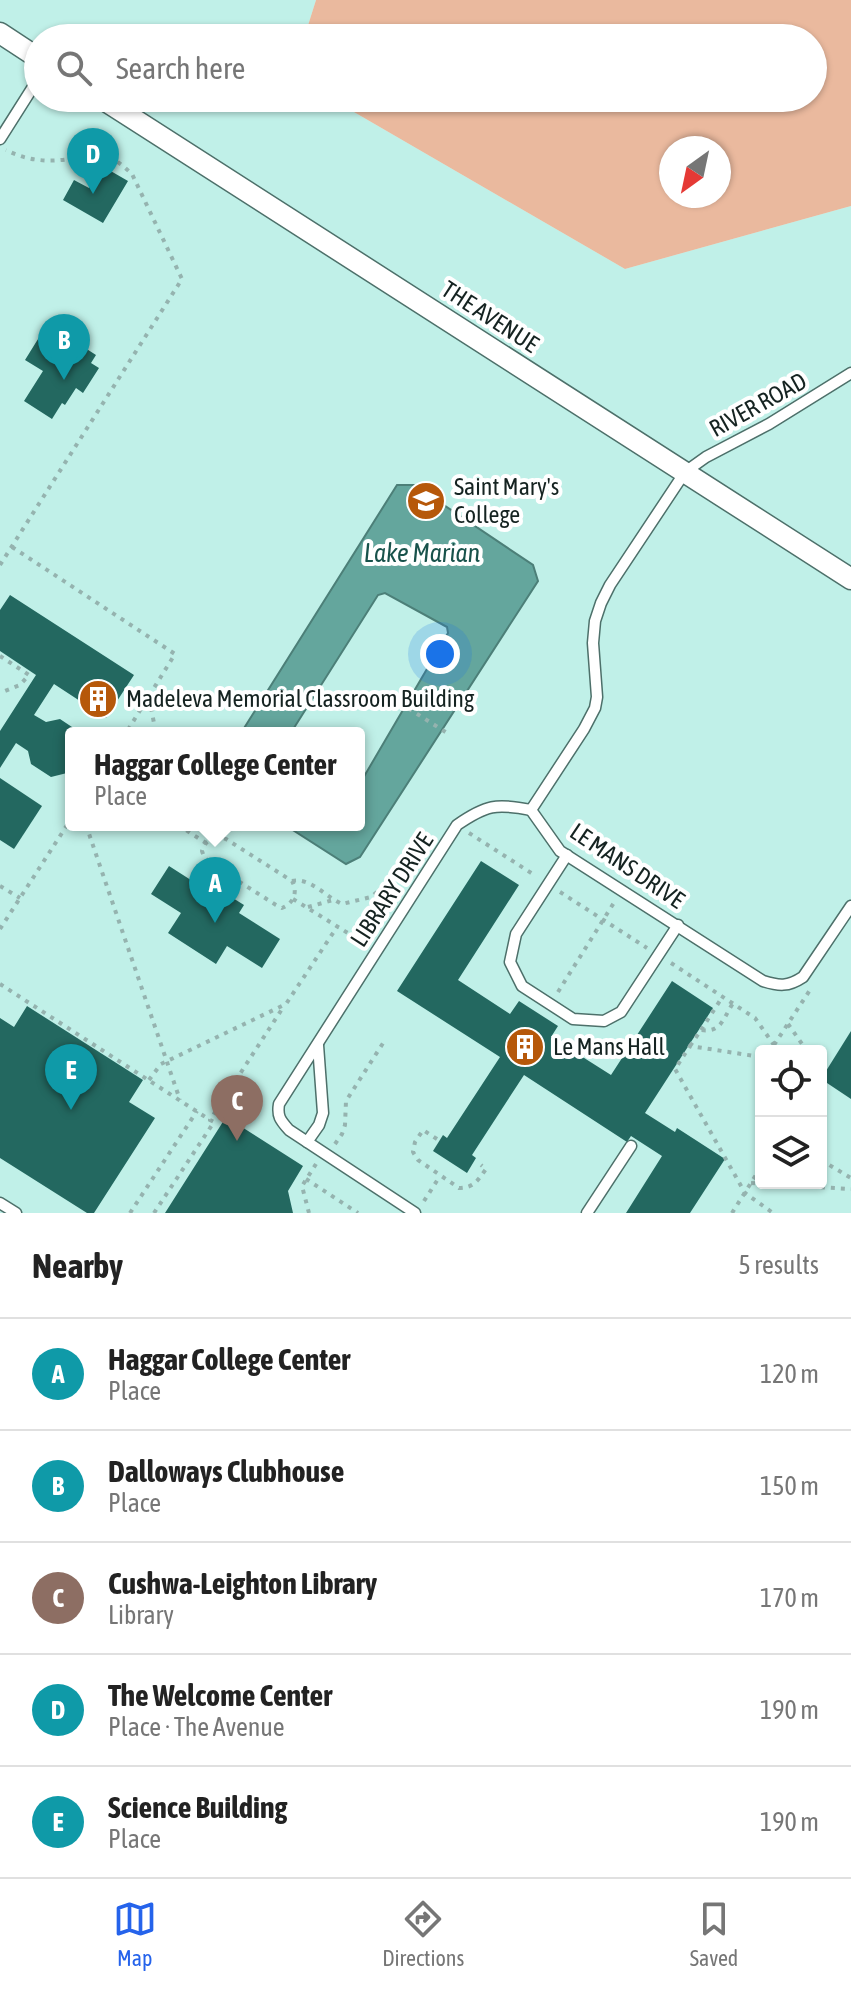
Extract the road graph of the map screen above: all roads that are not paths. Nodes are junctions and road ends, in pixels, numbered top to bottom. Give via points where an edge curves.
1 (0, 33) edge
2 (24, 49) edge
3 (24, 101) edge
4 (123, 112) edge
5 (0, 139) edge
6 (851, 373) edge
7 (685, 472) junction
8 (851, 579) edge
9 (531, 810) junction
10 (567, 855) junction
11 (851, 906) edge
12 (678, 925) junction
13 (318, 1044) junction
14 (307, 1142) junction
15 (631, 1146) dead end
16 (0, 1203) edge
17 (16, 1213) edge
18 (415, 1213) edge
19 (587, 1213) edge

1 - 2 street
3 - 5 lane
4 - 7 street, THE AVENUE
6 - 7 lane, RIVER ROAD
7 - 8 street, THE AVENUE
7 - 9 lane via 601,603 593,643 595,708
9 - 10 lane, LE MANS DRIVE
9 - 13 lane, LIBRARY DRIVE via 506,805 479,810 457,825
10 - 12 lane, LE MANS DRIVE
10 - 12 lane via 516,934 510,962 522,986 573,1019 604,1021 621,1012
11 - 12 lane, LE MANS DRIVE via 803,977 792,984 763,981
13 - 14 lane via 323,1113
13 - 14 lane, LIBRARY DRIVE via 279,1104 280,1120
14 - 18 lane, LIBRARY DRIVE
15 - 19 lane
16 - 17 lane

